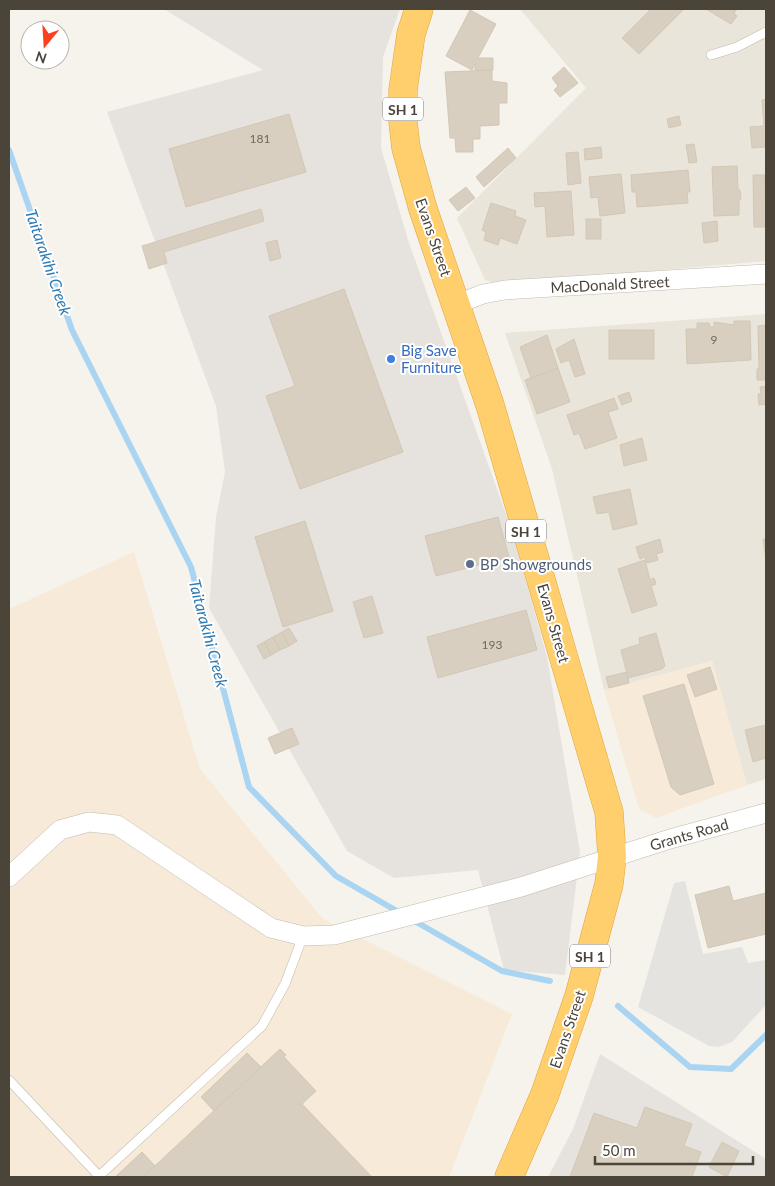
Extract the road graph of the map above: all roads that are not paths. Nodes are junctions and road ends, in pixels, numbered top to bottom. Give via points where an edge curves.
1 (419, 9) edge
2 (766, 32) edge
3 (711, 55) dead end
4 (766, 274) edge
5 (457, 304) junction
6 (766, 813) edge
7 (612, 857) junction
8 (9, 877) edge
9 (303, 936) junction
10 (9, 1080) edge
11 (99, 1177) edge
12 (510, 1177) edge

1 - 5 highway, Evans Street / SH 1 via 411,34 403,90 406,148 423,209
2 - 3 lane via 737,47
4 - 5 street, MacDonald Street via 505,290
5 - 7 highway, Evans Street / SH 1 via 490,405 609,812
6 - 7 street, Grants Road
7 - 9 street, Grants Road via 521,888 334,935
7 - 12 highway, Evans Street / SH 1 via 609,884 579,996 545,1094
8 - 9 street, Grants Road via 60,830 89,822 117,825 271,928
9 - 11 lane via 285,984 262,1026
10 - 11 lane

